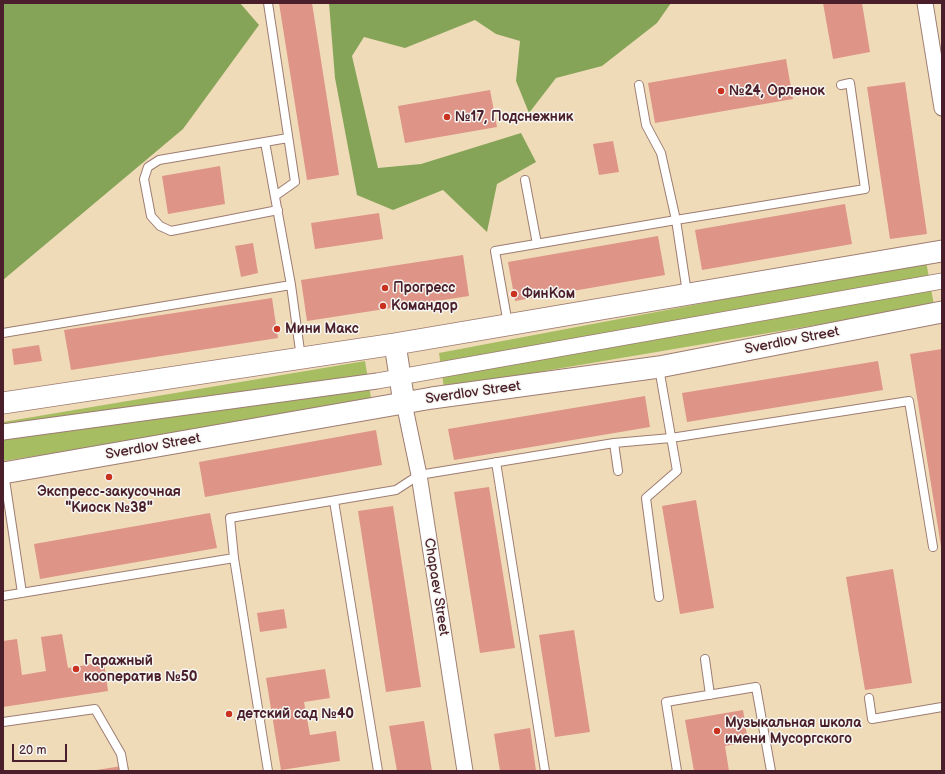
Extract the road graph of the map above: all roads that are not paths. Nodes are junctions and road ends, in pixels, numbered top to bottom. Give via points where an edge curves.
1 (268, 3) edge
2 (925, 3) edge
3 (639, 85) dead end
4 (841, 85) dead end
5 (942, 108) edge
6 (288, 138) junction
7 (265, 142) junction
8 (525, 180) dead end
9 (276, 196) junction
10 (278, 210) junction
11 (676, 220) junction
12 (537, 244) junction
13 (942, 251) edge
14 (942, 280) edge
15 (291, 285) junction
16 (687, 294) junction
17 (942, 312) edge
18 (508, 324) junction
19 (3, 333) edge
20 (395, 344) junction
21 (301, 358) junction
22 (659, 367) junction
23 (399, 377) junction
24 (3, 403) edge
25 (404, 403) junction
26 (3, 432) edge
27 (671, 438) junction
28 (614, 443) junction
29 (496, 462) junction
30 (618, 471) dead end
31 (3, 473) edge
32 (419, 475) junction
33 (334, 501) junction
34 (933, 547) dead end
35 (234, 558) junction
36 (22, 593) junction
37 (3, 596) edge
38 (659, 597) dead end
39 (705, 659) dead end
40 (710, 695) junction
41 (869, 698) dead end
42 (942, 707) edge
43 (3, 722) edge
44 (124, 771) edge
45 (268, 771) edge
46 (378, 771) edge
47 (465, 771) edge
48 (545, 771) edge
49 (677, 771) edge
50 (770, 771) edge

1 - 6 lane
2 - 5 street
3 - 11 lane via 646,125 662,153
4 - 11 lane via 850,84 865,189
6 - 7 lane
6 - 9 lane via 295,182
7 - 9 lane
7 - 10 lane via 159,160 148,167 144,179 151,216 160,226 171,231
8 - 12 lane
9 - 10 lane
10 - 15 lane
11 - 12 lane
11 - 16 lane
12 - 18 lane via 495,251
13 - 16 street
14 - 23 street
15 - 19 lane
15 - 21 lane
16 - 18 street
17 - 22 street, Sverdlov Street
18 - 20 street
20 - 21 street
20 - 23 street
21 - 24 street
22 - 25 street, Sverdlov Street
22 - 27 lane
23 - 25 street
23 - 26 street
25 - 31 street, Sverdlov Street
25 - 32 street, Chapaev Street
27 - 28 lane
27 - 34 lane via 909,402
27 - 38 lane via 676,471 646,498
28 - 29 lane
28 - 30 lane
29 - 32 lane
29 - 48 lane
31 - 36 lane
32 - 33 lane via 396,490
32 - 47 street, Chapaev Street
33 - 35 lane via 230,518
33 - 46 lane
35 - 36 lane
35 - 45 lane
36 - 37 lane
39 - 40 lane
40 - 49 lane via 666,702
40 - 50 lane via 756,687
41 - 42 lane via 872,719
43 - 44 lane via 95,709 121,754

